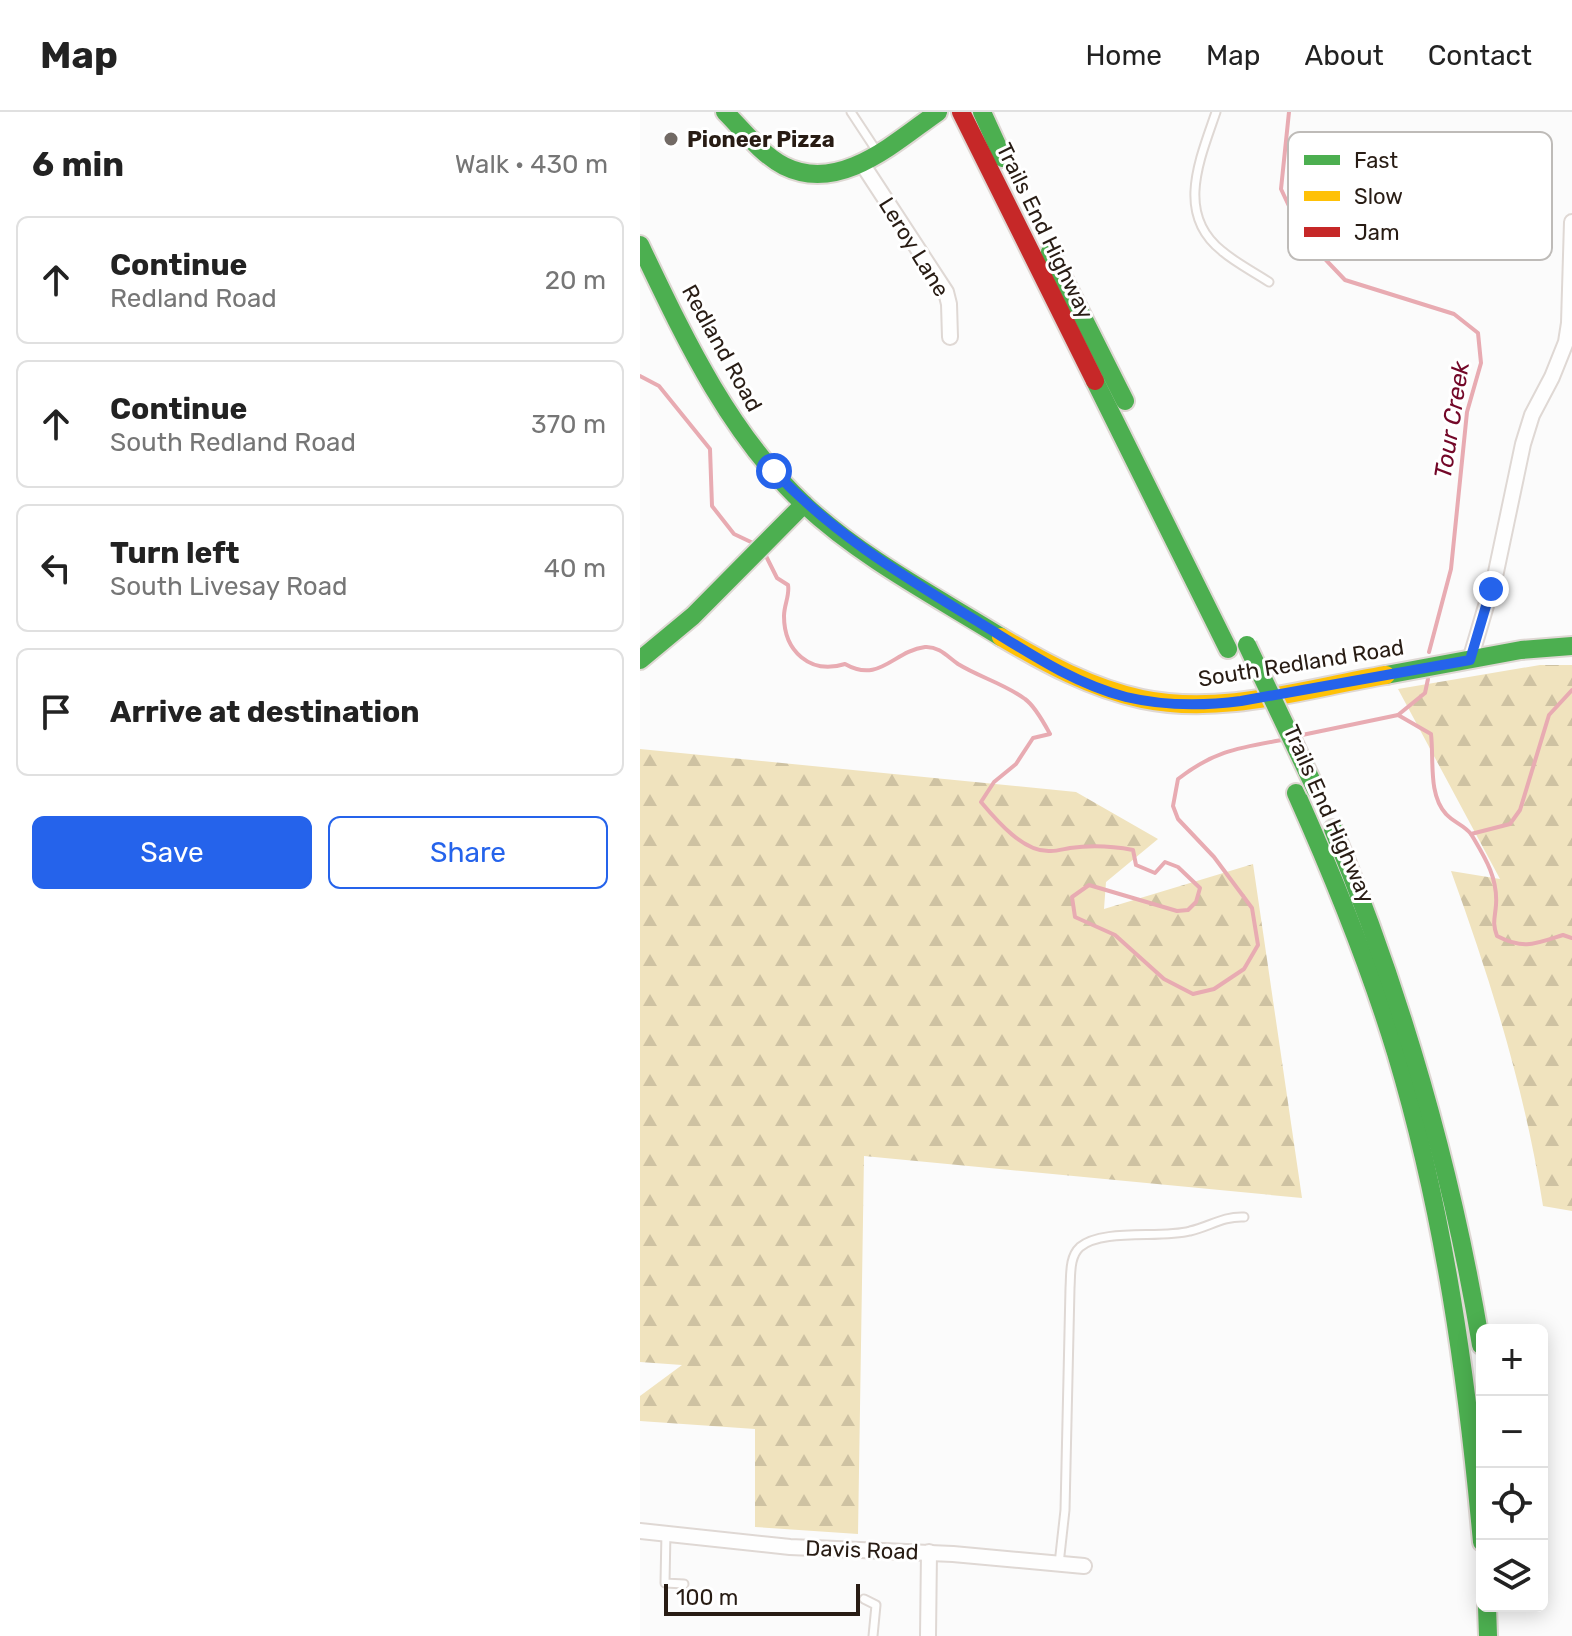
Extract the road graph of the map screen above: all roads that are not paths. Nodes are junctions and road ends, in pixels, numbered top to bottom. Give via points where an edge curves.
1 (725, 112) edge
2 (851, 112) edge
3 (938, 112) edge
4 (961, 112) edge
5 (982, 112) edge
6 (1216, 112) edge
7 (869, 157) junction
8 (1572, 222) edge
9 (640, 245) edge
10 (1269, 282) dead end
11 (950, 337) dead end
12 (804, 504) junction
13 (1199, 550) dead end
14 (1243, 638) dead end
15 (1572, 646) edge
16 (640, 660) edge
17 (1470, 660) junction
18 (1262, 721) dead end
19 (1293, 786) dead end
20 (1244, 1217) dead end
21 (1477, 1324) edge
22 (640, 1531) edge
23 (666, 1532) junction
24 (1482, 1540) edge
25 (929, 1552) junction
26 (1059, 1564) junction
27 (1084, 1566) dead end
28 (684, 1584) dead end
29 (864, 1599) dead end
30 (1487, 1612) edge
31 (873, 1636) edge
32 (928, 1636) edge
33 (1488, 1636) edge

1 - 7 main road via 770,157 799,173 837,173
2 - 7 lane
3 - 7 main road
4 - 18 main road, Trails End Highway
5 - 13 main road, Trails End Highway
6 - 10 lane via 1197,168 1193,195 1198,224 1220,250
7 - 11 street, Leroy Lane via 946,292
8 - 17 street via 1566,342 1523,444 1496,572
9 - 12 main road, Redland Road via 725,408
12 - 16 main road via 679,630
12 - 17 main road, South Redland Road via 863,549 1038,658 1126,697 1214,704
14 - 21 main road, Trails End Highway, bridge via 1322,803 1389,971 1431,1106
15 - 17 main road, South Redland Road
19 - 24 main road, Trails End Highway via 1329,867 1409,1097 1462,1346
20 - 26 lane via 1230,1216 1174,1235 1096,1240 1074,1254
22 - 23 street, Davis Road
23 - 25 street, Davis Road via 790,1547
23 - 28 lane via 665,1583
25 - 26 street, Davis Road
25 - 32 street
26 - 27 street, Davis Road
29 - 31 lane via 876,1605
30 - 33 main road

